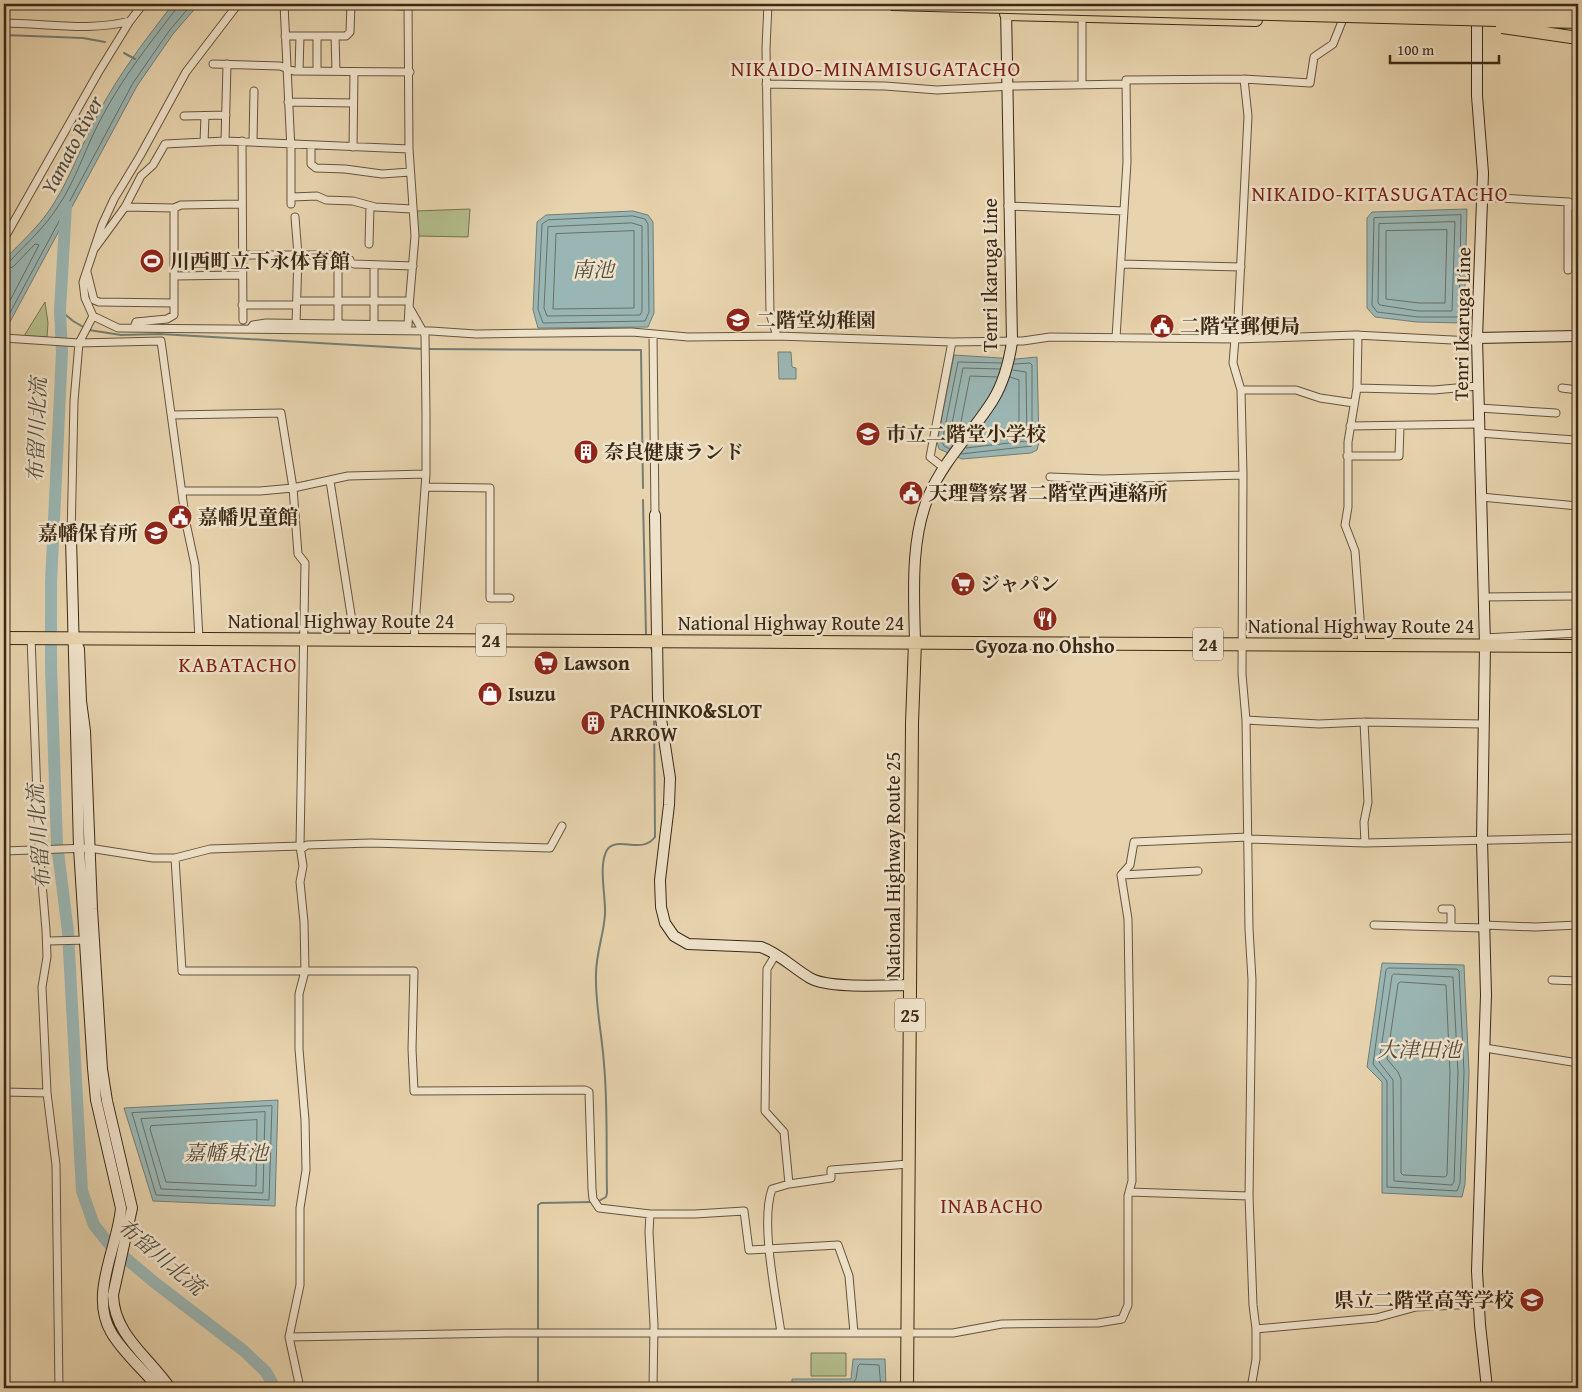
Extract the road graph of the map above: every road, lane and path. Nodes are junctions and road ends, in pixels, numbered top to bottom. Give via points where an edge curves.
1 (143, 4) edge
2 (238, 4) edge
3 (285, 4) edge
4 (332, 4) edge
5 (351, 4) edge
6 (768, 4) edge
7 (891, 4) edge
8 (1350, 4) edge
9 (1403, 4) edge
10 (1477, 4) edge
11 (1572, 4) edge
12 (1578, 4) edge
13 (408, 5) edge
14 (1380, 5) junction
15 (1006, 9) edge
16 (1315, 9) edge
17 (1082, 10) edge
18 (1578, 11) edge
19 (130, 21) junction
20 (1342, 22) junction
21 (1578, 22) edge
22 (4, 23) edge
23 (1475, 23) junction
24 (1578, 27) edge
25 (285, 36) junction
26 (300, 36) junction
27 (317, 36) junction
28 (335, 36) junction
29 (1578, 38) edge
30 (213, 64) dead end
31 (227, 64) junction
32 (286, 69) junction
33 (299, 71) junction
34 (317, 71) junction
35 (336, 71) junction
36 (354, 72) junction
37 (410, 72) junction
38 (1244, 79) junction
39 (766, 84) junction
40 (1126, 84) junction
41 (1082, 85) junction
42 (1007, 86) junction
43 (254, 91) dead end
44 (288, 102) junction
45 (354, 103) junction
46 (226, 115) junction
47 (184, 116) dead end
48 (205, 116) junction
49 (225, 141) junction
50 (242, 141) junction
51 (204, 142) junction
52 (253, 142) junction
53 (291, 144) junction
54 (311, 145) junction
55 (353, 147) junction
56 (409, 149) junction
57 (410, 172) junction
58 (1482, 197) junction
59 (242, 204) junction
60 (370, 206) junction
61 (1008, 206) junction
62 (1568, 206) junction
63 (1578, 206) edge
64 (125, 207) junction
65 (174, 208) junction
66 (412, 209) junction
67 (1124, 211) junction
68 (295, 216) dead end
69 (4, 239) edge
70 (369, 244) dead end
71 (93, 250) junction
72 (243, 254) junction
73 (298, 254) junction
74 (338, 254) junction
75 (1122, 264) junction
76 (374, 265) junction
77 (413, 266) junction
78 (1241, 267) junction
79 (1568, 270) dead end
80 (87, 272) junction
81 (242, 275) junction
82 (174, 276) junction
83 (338, 301) junction
84 (373, 301) junction
85 (174, 303) junction
86 (297, 303) junction
87 (409, 304) junction
88 (242, 305) junction
89 (91, 319) junction
90 (242, 320) dead end
91 (296, 324) junction
92 (338, 324) junction
93 (374, 324) junction
94 (408, 325) junction
95 (134, 328) junction
96 (422, 328) junction
97 (118, 329) junction
98 (250, 329) junction
99 (653, 334) junction
100 (1358, 335) junction
101 (777, 336) junction
102 (1578, 336) edge
103 (4, 338) edge
104 (1116, 338) junction
105 (1477, 338) junction
106 (1236, 339) junction
107 (113, 340) junction
108 (952, 342) junction
109 (1012, 342) junction
110 (76, 343) junction
111 (1478, 386) junction
112 (1357, 388) junction
113 (1562, 388) dead end
114 (1241, 390) junction
115 (1578, 390) edge
116 (1354, 403) junction
117 (1479, 408) junction
118 (1556, 413) dead end
119 (172, 415) junction
120 (1350, 426) junction
121 (1400, 427) junction
122 (1479, 429) junction
123 (1575, 440) dead end
124 (1347, 456) junction
125 (947, 465) junction
126 (426, 474) junction
127 (1243, 475) junction
128 (1050, 476) dead end
129 (330, 481) junction
130 (425, 486) junction
131 (293, 488) junction
132 (182, 490) junction
133 (1481, 497) junction
134 (1578, 506) edge
135 (655, 515) joint
136 (71, 538) joint
137 (1578, 596) edge
138 (1483, 597) junction
139 (510, 598) dead end
140 (1578, 634) edge
141 (36, 637) junction
142 (4, 638) edge
143 (70, 638) junction
144 (199, 639) junction
145 (302, 640) junction
146 (355, 640) junction
147 (414, 640) junction
148 (656, 641) junction
149 (1484, 641) junction
150 (915, 642) junction
151 (1242, 644) junction
152 (1362, 645) junction
153 (1578, 646) edge
154 (1246, 720) junction
155 (1364, 722) junction
156 (1483, 724) junction
157 (562, 826) dead end
158 (1248, 838) junction
159 (1578, 838) edge
160 (1482, 840) junction
161 (1365, 843) junction
162 (300, 847) junction
163 (41, 848) junction
164 (75, 848) junction
165 (90, 848) junction
166 (4, 851) edge
167 (175, 858) junction
168 (1198, 871) dead end
169 (1122, 875) junction
170 (1442, 909) dead end
171 (1374, 925) dead end
172 (1578, 925) edge
173 (1484, 926) junction
174 (1451, 927) junction
175 (86, 940) junction
176 (48, 941) junction
177 (776, 954) junction
178 (305, 971) junction
179 (1552, 980) dead end
180 (1578, 981) edge
181 (911, 985) junction
182 (1485, 1048) junction
183 (1578, 1063) edge
184 (4, 1092) edge
185 (47, 1092) junction
186 (909, 1164) junction
187 (788, 1184) junction
188 (1129, 1192) junction
189 (1249, 1196) junction
190 (650, 1214) junction
191 (770, 1248) junction
192 (1478, 1304) junction
193 (1256, 1329) junction
194 (908, 1332) junction
195 (654, 1333) junction
196 (781, 1333) junction
197 (854, 1333) junction
198 (289, 1337) junction
199 (59, 1388) edge
200 (158, 1388) edge
201 (170, 1388) edge
202 (300, 1388) edge
203 (653, 1388) edge
204 (907, 1388) edge
205 (1251, 1388) edge
206 (1487, 1388) edge

1 - 19 street
2 - 71 street via 182,79 114,199
3 - 25 street
4 - 5 street
5 - 13 street
5 - 28 street via 350,32 346,36
6 - 39 street
7 - 16 highway, bridge
8 - 20 street
9 - 14 highway, bridge
10 - 23 street, Tenri Ikaruga Line
11 - 12 highway
13 - 37 street
14 - 16 highway, bridge
14 - 18 highway, bridge
15 - 17 highway
15 - 42 street, Tenri Ikaruga Line
16 - 21 highway, bridge
16 - 29 highway, bridge via 1486,25
17 - 20 highway
17 - 41 street
19 - 22 street via 87,26
19 - 69 street
20 - 23 highway
20 - 38 street via 1333,44 1314,57 1310,83
23 - 24 highway
23 - 58 street, Tenri Ikaruga Line
25 - 26 street
25 - 32 street
26 - 27 street
26 - 33 street
27 - 28 street
27 - 34 street
28 - 35 street
30 - 31 street
31 - 32 street
31 - 46 street
32 - 33 street
32 - 44 street
33 - 34 street
34 - 35 street
35 - 36 street
36 - 37 street
36 - 45 street
37 - 56 street
38 - 40 street via 1126,80
38 - 78 street via 1248,116
39 - 42 street via 937,90
39 - 101 street via 770,314
40 - 41 street
40 - 67 street
41 - 42 street
42 - 61 street, Tenri Ikaruga Line
43 - 52 street
44 - 45 street
44 - 53 street
45 - 55 street
46 - 48 street
46 - 49 street
47 - 48 street
48 - 51 street
49 - 50 street
49 - 51 street
50 - 52 street
50 - 59 street
51 - 64 street via 165,144 153,165 141,176
52 - 53 street
53 - 54 street
53 - 60 street via 292,201 317,196
54 - 55 street
54 - 57 street via 312,164 316,168 382,174
55 - 56 street
56 - 57 street
57 - 66 street
58 - 62 street via 1569,202
58 - 105 street, Tenri Ikaruga Line
59 - 65 street via 181,205
59 - 72 street
60 - 66 street
60 - 70 street
61 - 67 street
61 - 109 street, Tenri Ikaruga Line
62 - 63 street
62 - 79 street
64 - 65 street
64 - 71 street
65 - 82 street
66 - 77 street via 415,236
67 - 75 street
68 - 73 street
71 - 80 street
72 - 73 street
72 - 81 street
73 - 74 street
73 - 86 street
74 - 76 street via 352,262
74 - 83 street
75 - 78 street
75 - 104 street
76 - 77 street
76 - 84 street
77 - 87 street
78 - 106 street
80 - 85 street via 94,300 99,302
80 - 89 street via 83,282
81 - 82 street
81 - 88 street
82 - 85 street
83 - 84 street
83 - 86 street
83 - 92 street
84 - 87 street
84 - 93 street
85 - 95 street via 174,315 167,319 136,322
86 - 88 street
86 - 91 street
87 - 94 street
87 - 96 street
88 - 90 street
89 - 97 street
89 - 110 street
91 - 92 street
91 - 98 street via 266,323 253,325
92 - 93 street
93 - 94 street
94 - 96 street
95 - 97 street
95 - 98 street
96 - 98 street
96 - 99 street via 476,334
96 - 126 street via 425,344
97 - 107 street
99 - 101 street
99 - 135 street
100 - 105 street via 1472,341
100 - 106 street
100 - 112 street
101 - 108 street
102 - 105 street
103 - 110 street
104 - 106 street
104 - 109 street via 1050,337
105 - 111 street, Tenri Ikaruga Line
106 - 114 street via 1234,363
107 - 110 street via 102,344
107 - 119 street via 161,341
108 - 109 street
108 - 125 street via 930,457
109 - 125 street, Tenri Ikaruga Line via 1002,383
110 - 136 street
111 - 112 street via 1434,390
111 - 117 street, Tenri Ikaruga Line
112 - 116 street
113 - 115 street
114 - 116 street via 1296,390 1320,398
114 - 127 street
116 - 120 street
117 - 118 street
117 - 122 street, Tenri Ikaruga Line
119 - 131 street via 282,413
119 - 132 street
120 - 121 street
120 - 124 street
121 - 122 street
121 - 124 street via 1399,456
122 - 123 street
122 - 133 street, Tenri Ikaruga Line
124 - 152 street via 1345,525 1355,551
125 - 150 street, Tenri Ikaruga Line via 929,494 920,523
126 - 129 street via 348,476
126 - 130 street
127 - 128 street via 1103,479
127 - 151 street
129 - 131 street
129 - 146 street
130 - 139 street via 490,488 490,598
130 - 147 street
131 - 132 street
131 - 145 street via 298,554 305,563
132 - 144 street via 195,565
133 - 134 street
133 - 138 street, Tenri Ikaruga Line
135 - 148 street
136 - 143 street
137 - 138 street
138 - 149 street, Tenri Ikaruga Line
140 - 149 street
141 - 142 highway, National Highway Route 24 / 24
141 - 143 highway, National Highway Route 24 / 24
141 - 163 street
143 - 144 highway, National Highway Route 24 / 24
143 - 164 street
143 - 165 street via 80,649
144 - 145 highway, National Highway Route 24 / 24
145 - 146 highway, National Highway Route 24 / 24
145 - 162 street
146 - 147 highway, National Highway Route 24 / 24
147 - 148 highway, National Highway Route 24 / 24
148 - 150 highway, National Highway Route 24 / 24
148 - 177 street via 658,699 670,778 660,880 665,924 674,936 688,944 761,947
149 - 152 highway, National Highway Route 24 / 24
149 - 153 highway, National Highway Route 24 / 24 via 1500,645
149 - 156 street, Tenri Ikaruga Line
150 - 151 highway, National Highway Route 24 / 24
150 - 181 highway, National Highway Route 25 / 25
151 - 152 highway, National Highway Route 24 / 24
151 - 154 street
154 - 155 street via 1319,724
154 - 158 street
155 - 156 street
155 - 161 street via 1368,802 1364,822
156 - 160 street, Tenri Ikaruga Line
157 - 162 street via 550,848 370,843
158 - 161 street
158 - 169 street via 1134,842 1130,865
158 - 189 street via 1252,980
159 - 160 street
160 - 161 street
160 - 173 street, Tenri Ikaruga Line
162 - 167 street via 210,848
162 - 178 street
163 - 164 street
163 - 166 street
163 - 176 street
164 - 165 street
164 - 175 street
165 - 167 street via 153,858
165 - 175 street
167 - 178 street via 182,971
168 - 169 street
169 - 188 street via 1128,919 1132,1181
170 - 174 street via 1451,909
171 - 174 street
172 - 173 street
173 - 174 street
173 - 182 street, Tenri Ikaruga Line
175 - 176 street
175 - 200 street via 96,1100 120,1208 102,1294 103,1310 110,1330
175 - 201 street via 106,1101 132,1208 113,1305 122,1332
176 - 185 street via 42,987
177 - 181 street via 811,979 828,983
177 - 187 street via 767,969 765,1111 784,1132
178 - 190 street via 414,971 414,1091 589,1092 595,1204 603,1209
178 - 198 street via 299,994 299,1049 306,1170 300,1208 300,1284
179 - 180 street
181 - 186 highway, National Highway Route 25 / 25
182 - 183 street
182 - 192 street, Tenri Ikaruga Line via 1477,1239
184 - 185 street
185 - 199 street via 56,1165
186 - 187 street via 831,1170 831,1178
186 - 194 highway, National Highway Route 25 / 25
187 - 191 street via 772,1189 768,1201
188 - 189 street
188 - 194 street via 1128,1305 1122,1320 1002,1324 953,1332
189 - 193 street
190 - 191 street via 744,1210 749,1250
190 - 195 street
191 - 196 street
191 - 197 street via 838,1244 849,1276
192 - 193 street via 1416,1307 1376,1318
192 - 206 street, Tenri Ikaruga Line
193 - 205 street via 1256,1359
194 - 197 street
194 - 204 highway, National Highway Route 25 / 25
195 - 196 street
195 - 198 street
195 - 203 street
196 - 197 street
198 - 202 street

